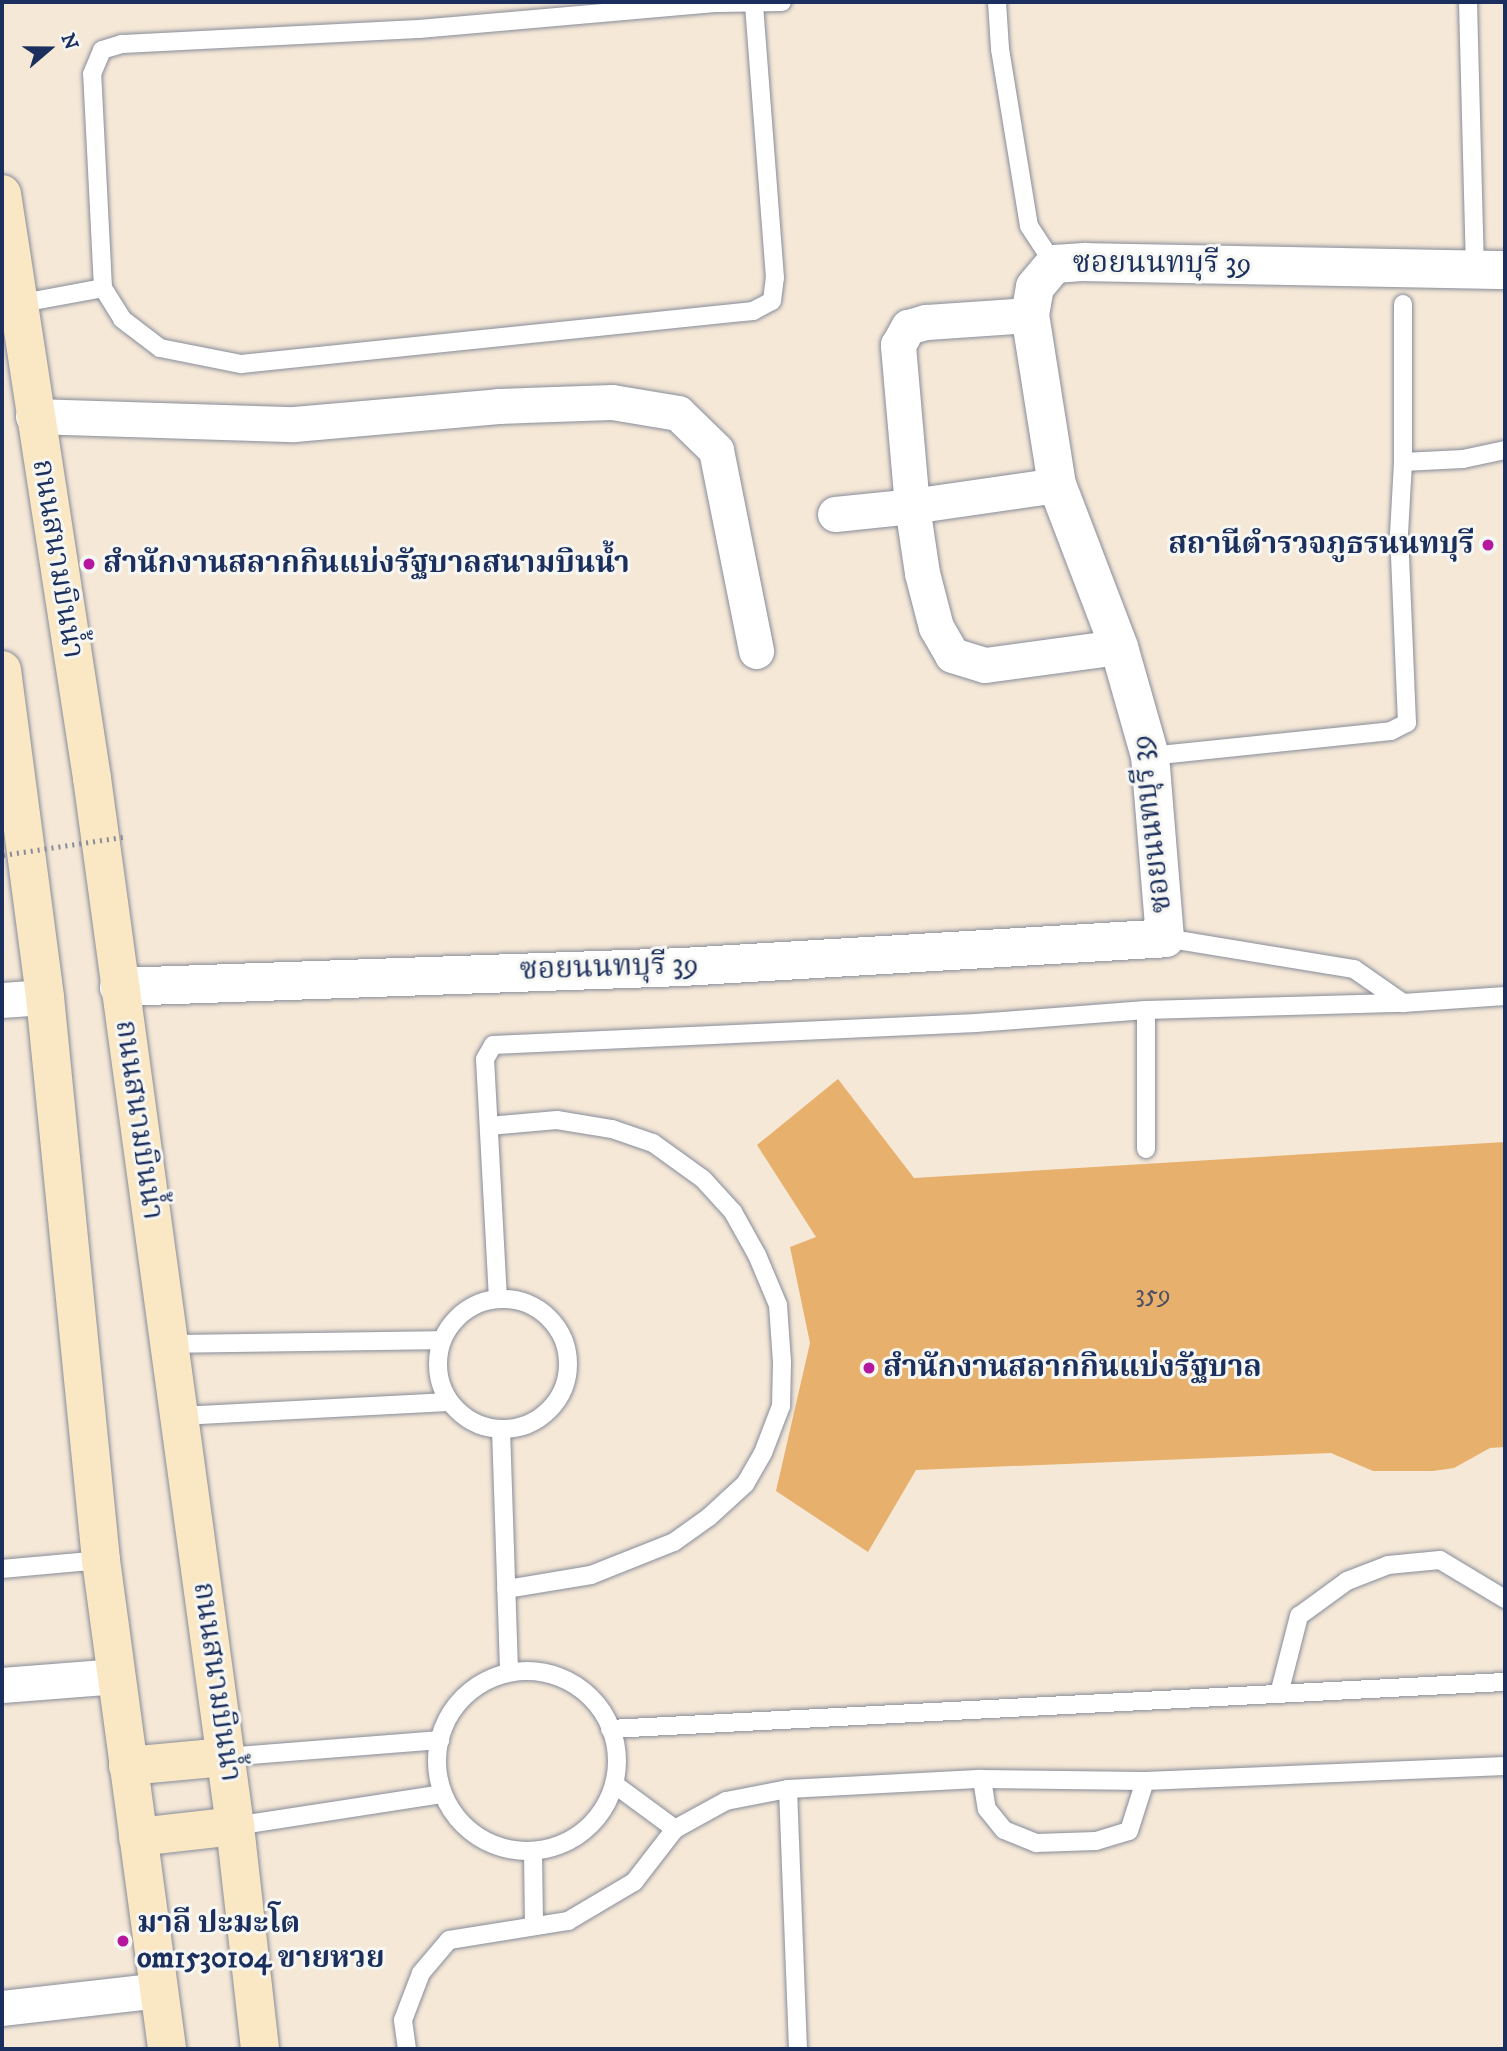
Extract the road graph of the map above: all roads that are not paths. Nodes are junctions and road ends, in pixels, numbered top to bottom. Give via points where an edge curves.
1 (782, 2) edge
2 (997, 2) edge
3 (1468, 2) edge
4 (754, 3) edge
5 (2, 194) edge
6 (1054, 264) junction
7 (1490, 270) edge
8 (103, 288) junction
9 (17, 304) junction
10 (1403, 304) dead end
11 (1030, 315) junction
12 (33, 416) junction
13 (1505, 450) edge
14 (1403, 462) junction
15 (1056, 485) junction
16 (912, 506) junction
17 (835, 514) dead end
18 (1119, 647) junction
19 (756, 651) dead end
20 (2, 670) edge
21 (1150, 756) junction
22 (1166, 938) junction
23 (120, 987) junction
24 (1505, 996) edge
25 (45, 997) junction
26 (2, 1000) edge
27 (1403, 1003) junction
28 (1146, 1010) junction
29 (489, 1126) junction
30 (1146, 1149) dead end
31 (498, 1299) junction
32 (442, 1340) junction
33 (170, 1345) junction
34 (450, 1402) junction
35 (180, 1416) junction
36 (501, 1429) junction
37 (101, 1560) junction
38 (2, 1569) edge
39 (506, 1589) junction
40 (1505, 1599) edge
41 (509, 1672) junction
42 (116, 1676) junction
43 (1505, 1682) edge
44 (2, 1685) edge
45 (1279, 1694) junction
46 (610, 1729) junction
47 (440, 1740) junction
48 (225, 1756) junction
49 (128, 1766) junction
50 (1505, 1766) edge
51 (982, 1779) junction
52 (1146, 1781) junction
53 (614, 1784) junction
54 (788, 1789) junction
55 (442, 1794) junction
56 (235, 1826) junction
57 (675, 1829) junction
58 (138, 1837) junction
59 (533, 1852) junction
60 (534, 1926) junction
61 (159, 1990) junction
62 (2, 2008) edge
63 (167, 2049) edge
64 (260, 2049) edge
65 (407, 2049) edge
66 (798, 2049) edge

1 - 4 lane
2 - 6 lane via 1000,49 1029,226
3 - 7 lane
4 - 8 lane via 419,29 122,44 102,50 92,74
4 - 8 lane via 775,278 772,301 753,311 242,364 160,348 122,320
5 - 9 main road, ถนนสนามบินน้ำ
6 - 7 street, ซอยนนทบุรี 39
6 - 11 street, ซอยนนทบุรี 39 via 1035,287
8 - 9 lane
9 - 12 main road, ถนนสนามบินน้ำ
10 - 14 lane
11 - 15 street, ซอยนนทบุรี 39
11 - 16 street via 908,327 898,345
12 - 19 street via 294,425 498,406 612,402 678,413 716,450
12 - 23 main road, ถนนสนามบินน้ำ
13 - 14 lane via 1462,459
14 - 21 lane via 1399,534 1407,723 1391,731
15 - 16 street
15 - 18 street, ซอยนนทบุรี 39
16 - 17 street
16 - 18 street via 936,627 953,655 985,664
18 - 21 street, ซอยนนทบุรี 39
20 - 25 main road
21 - 22 street, ซอยนนทบุรี 39
22 - 23 street, ซอยนนทบุรี 39 via 682,967
22 - 27 lane via 1354,969
23 - 33 main road, ถนนสนามบินน้ำ
24 - 27 lane
25 - 26 street
25 - 37 main road
27 - 28 lane
28 - 29 lane via 976,1024 493,1045 485,1059
28 - 30 lane
29 - 31 lane
29 - 39 lane via 557,1120 612,1129 653,1143 703,1179 733,1212 757,1255 778,1305 782,1362 781,1406 762,1453 745,1484 709,1517 674,1542 591,1575
31 - 32 lane via 462,1313
31 - 36 lane via 538,1310 554,1324 568,1363 565,1384 540,1418
32 - 33 lane
32 - 34 lane via 440,1384
33 - 35 main road, ถนนสนามบินน้ำ
34 - 35 lane
34 - 36 lane via 481,1426
35 - 48 main road, ถนนสนามบินน้ำ
36 - 39 lane
37 - 38 lane
37 - 42 main road
39 - 41 lane
40 - 45 lane via 1440,1560 1388,1565 1348,1581 1299,1616
41 - 46 lane via 540,1672 570,1682 594,1701
41 - 47 lane via 480,1683 455,1704
42 - 44 street
42 - 49 main road
43 - 45 lane
45 - 46 lane
46 - 53 lane via 617,1757
47 - 48 lane
47 - 55 lane
48 - 49 main road
48 - 56 main road, ถนนสนามบินน้ำ
49 - 58 main road
50 - 52 lane
51 - 52 lane
51 - 52 lane via 987,1809 1004,1830 1036,1843 1096,1841 1129,1831
51 - 54 lane
53 - 57 lane
53 - 59 lane via 603,1810 584,1831 560,1846
54 - 57 lane via 726,1801
54 - 66 lane
55 - 56 lane
55 - 59 lane via 458,1821 480,1839 505,1850
56 - 58 main road
56 - 64 main road, ถนนสนามบินน้ำ
57 - 60 lane via 634,1882 568,1921
58 - 61 main road
59 - 60 lane
60 - 65 lane via 449,1940 421,1973 403,2020
61 - 62 street
61 - 63 main road

